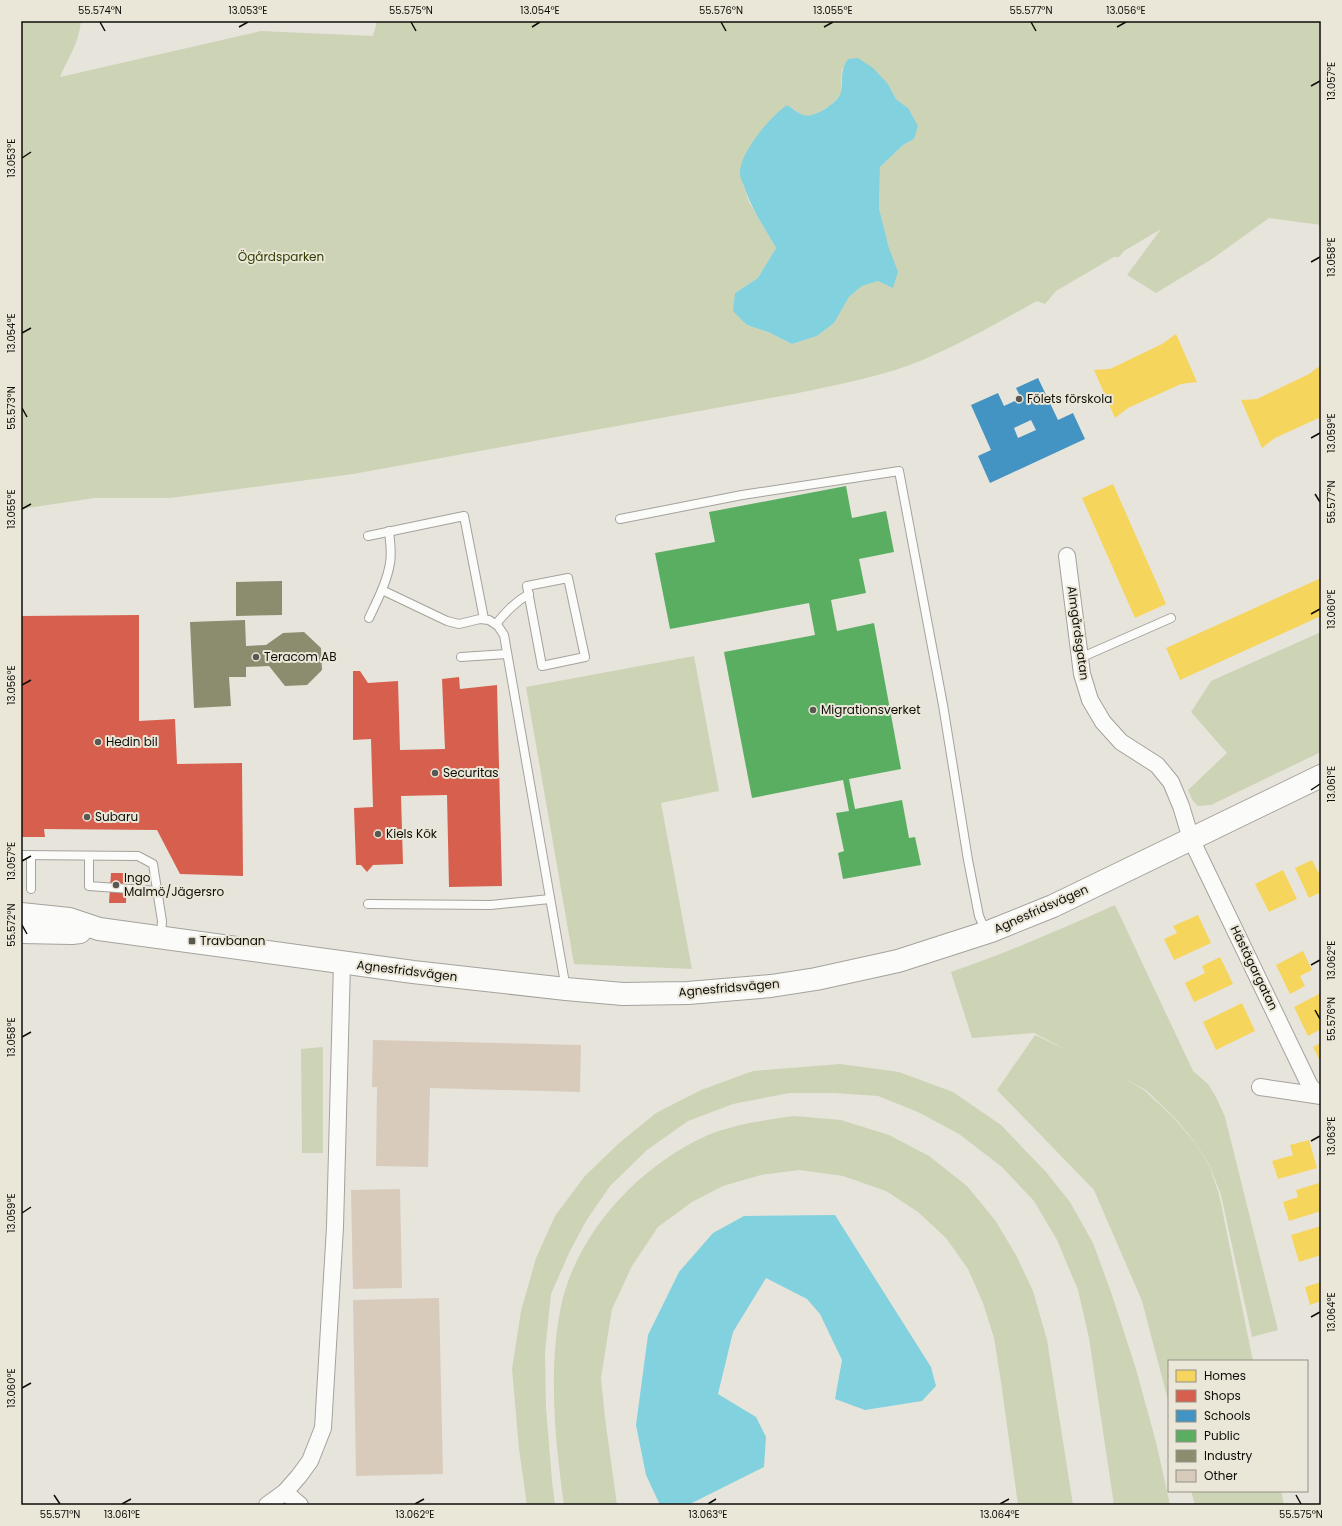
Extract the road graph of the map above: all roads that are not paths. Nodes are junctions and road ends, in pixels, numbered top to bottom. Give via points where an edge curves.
1 (620, 519) dead end
2 (388, 531) junction
3 (368, 536) dead end
4 (1067, 556) dead end
5 (382, 590) junction
6 (529, 594) junction
7 (369, 618) dead end
8 (1171, 618) dead end
9 (484, 619) junction
10 (496, 624) junction
11 (507, 654) junction
12 (461, 657) dead end
13 (1080, 658) junction
14 (1321, 776) edge
15 (1191, 839) junction
16 (21, 855) edge
17 (31, 855) junction
18 (89, 856) junction
19 (31, 889) dead end
20 (158, 891) junction
21 (550, 899) junction
22 (368, 904) dead end
23 (21, 914) edge
24 (99, 929) junction
25 (21, 932) edge
26 (986, 933) junction
27 (161, 938) junction
28 (342, 962) junction
29 (566, 989) junction
30 (1260, 1087) dead end
31 (1321, 1096) edge
32 (285, 1492) junction
33 (267, 1505) edge
34 (300, 1505) edge

1 - 26 lane via 742,495 899,471 943,705 968,860 979,916
2 - 3 lane
2 - 5 lane via 391,562
2 - 9 lane via 464,516
4 - 13 street, Almgårdsgatan
5 - 7 lane
5 - 9 lane via 447,621 459,624
6 - 6 lane via 542,666 585,657 568,578 527,586
6 - 10 lane via 510,607
8 - 13 lane
9 - 10 lane
10 - 11 lane via 504,635
11 - 12 lane
11 - 21 lane
13 - 15 street, Almgårdsgatan via 1090,700 1103,722 1120,742 1157,765 1171,782
14 - 15 main road, Agnesfridsvägen
15 - 26 main road, Agnesfridsvägen via 1053,906
15 - 31 street, Hästägargatan via 1310,1086
16 - 17 lane
17 - 18 lane
17 - 19 lane
18 - 20 lane via 138,856 153,864
18 - 20 lane via 89,886
20 - 27 lane via 162,922
21 - 22 lane via 491,905
21 - 29 lane
23 - 24 main road, Agnesfridsvägen via 69,919
24 - 25 main road, Agnesfridsvägen via 72,933
24 - 27 main road, Agnesfridsvägen
26 - 29 main road, Agnesfridsvägen via 898,960 816,979 771,986 688,993 623,994
27 - 28 main road, Agnesfridsvägen
28 - 29 main road, Agnesfridsvägen
28 - 32 street via 335,1227 323,1428 310,1461
30 - 31 street
32 - 33 street
32 - 34 street

